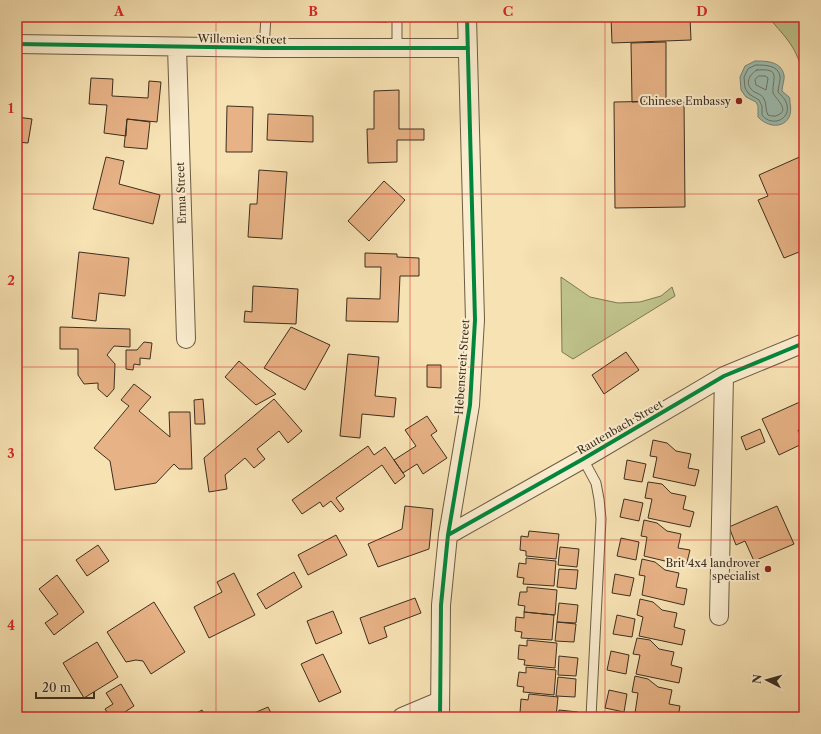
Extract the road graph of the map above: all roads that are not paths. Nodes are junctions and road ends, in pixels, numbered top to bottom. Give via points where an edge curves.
1 (266, 17) edge
2 (397, 17) edge
3 (467, 17) edge
4 (17, 44) edge
5 (177, 47) junction
6 (264, 48) junction
7 (397, 48) junction
8 (468, 48) junction
9 (186, 339) dead end
10 (804, 343) edge
11 (724, 376) junction
12 (583, 459) junction
13 (448, 535) junction
14 (719, 616) dead end
15 (440, 709) edge
16 (402, 717) edge
17 (591, 717) edge

1 - 6 lane
2 - 7 lane
3 - 8 street, Hebenstreit Street
4 - 5 street, Willemien Street
5 - 6 street, Willemien Street
5 - 9 street, Erma Street
6 - 7 street, Willemien Street
7 - 8 street, Willemien Street
8 - 13 street, Hebenstreit Street via 475,320 470,405
10 - 11 street, Rautenbach Street
11 - 12 street, Rautenbach Street
11 - 14 street
12 - 13 street, Rautenbach Street
12 - 17 lane via 596,483 601,519
13 - 15 street, Hebenstreit Street via 441,606
15 - 16 street

